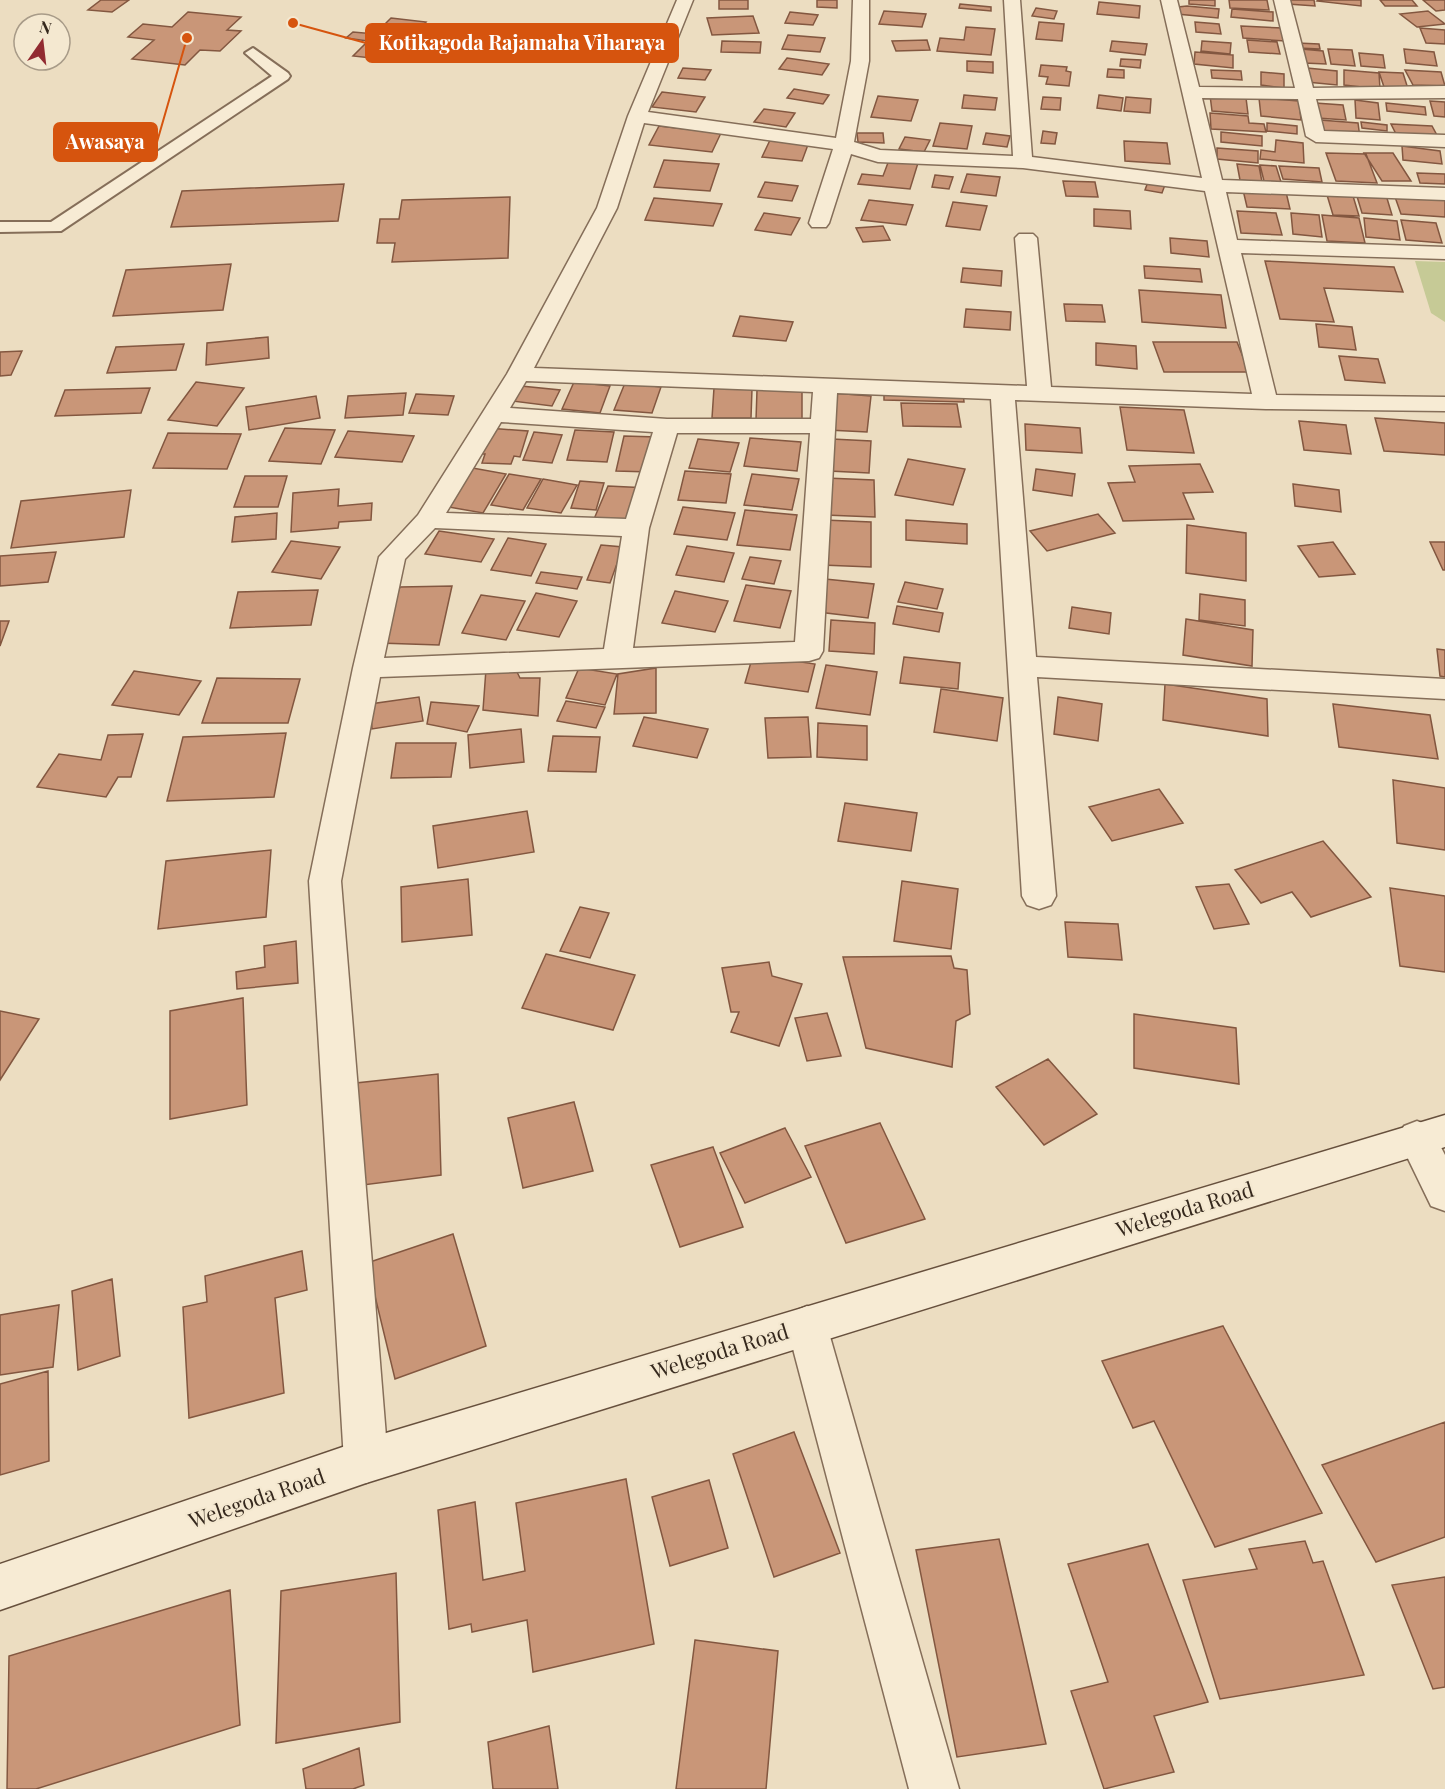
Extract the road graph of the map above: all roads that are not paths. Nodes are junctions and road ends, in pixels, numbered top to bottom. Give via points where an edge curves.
1 (685, 0) edge
2 (861, 0) edge
3 (1012, 0) edge
4 (1169, 0) edge
5 (1282, 0) edge
6 (253, 53) dead end
7 (1193, 92) junction
8 (1445, 92) edge
9 (1307, 94) junction
10 (637, 116) junction
11 (1445, 141) edge
12 (844, 145) junction
13 (1023, 162) junction
14 (1215, 186) junction
15 (1445, 194) edge
16 (819, 223) dead end
17 (0, 226) edge
18 (1026, 238) dead end
19 (1227, 246) junction
20 (1445, 253) edge
21 (519, 374) junction
22 (825, 386) junction
23 (1002, 392) junction
24 (1040, 394) junction
25 (1266, 402) junction
26 (1445, 404) edge
27 (495, 414) junction
28 (667, 426) junction
29 (822, 426) junction
30 (428, 520) junction
31 (636, 528) junction
32 (617, 659) junction
33 (1022, 666) junction
34 (367, 668) junction
35 (1445, 689) edge
36 (1039, 896) dead end
37 (1431, 1135) edge
38 (1445, 1194) edge
39 (807, 1326) junction
40 (366, 1461) junction
41 (0, 1587) edge
42 (934, 1789) edge

1 - 10 street
2 - 12 street via 860,62
3 - 13 street
4 - 7 street
5 - 9 street
6 - 17 lane via 282,76 55,227
7 - 9 street
7 - 14 street
8 - 9 street
9 - 11 street via 1316,136
10 - 12 street
10 - 21 street via 607,208
12 - 13 street via 878,156
12 - 16 street
13 - 14 street
14 - 15 street
14 - 19 street
18 - 24 street
19 - 20 street
19 - 25 street
21 - 22 street
21 - 27 street
22 - 23 street
22 - 29 street
23 - 24 street
23 - 33 street
24 - 25 street
25 - 26 street
27 - 28 street
27 - 30 street
28 - 29 street
28 - 31 street
29 - 32 street via 809,651
30 - 31 street
30 - 34 street via 392,557
31 - 32 street
32 - 34 street
33 - 35 street
33 - 36 street
34 - 40 street via 325,881
37 - 38 street
37 - 39 street, Welegoda Road
39 - 40 street, Welegoda Road
39 - 42 street
40 - 41 street, Welegoda Road

